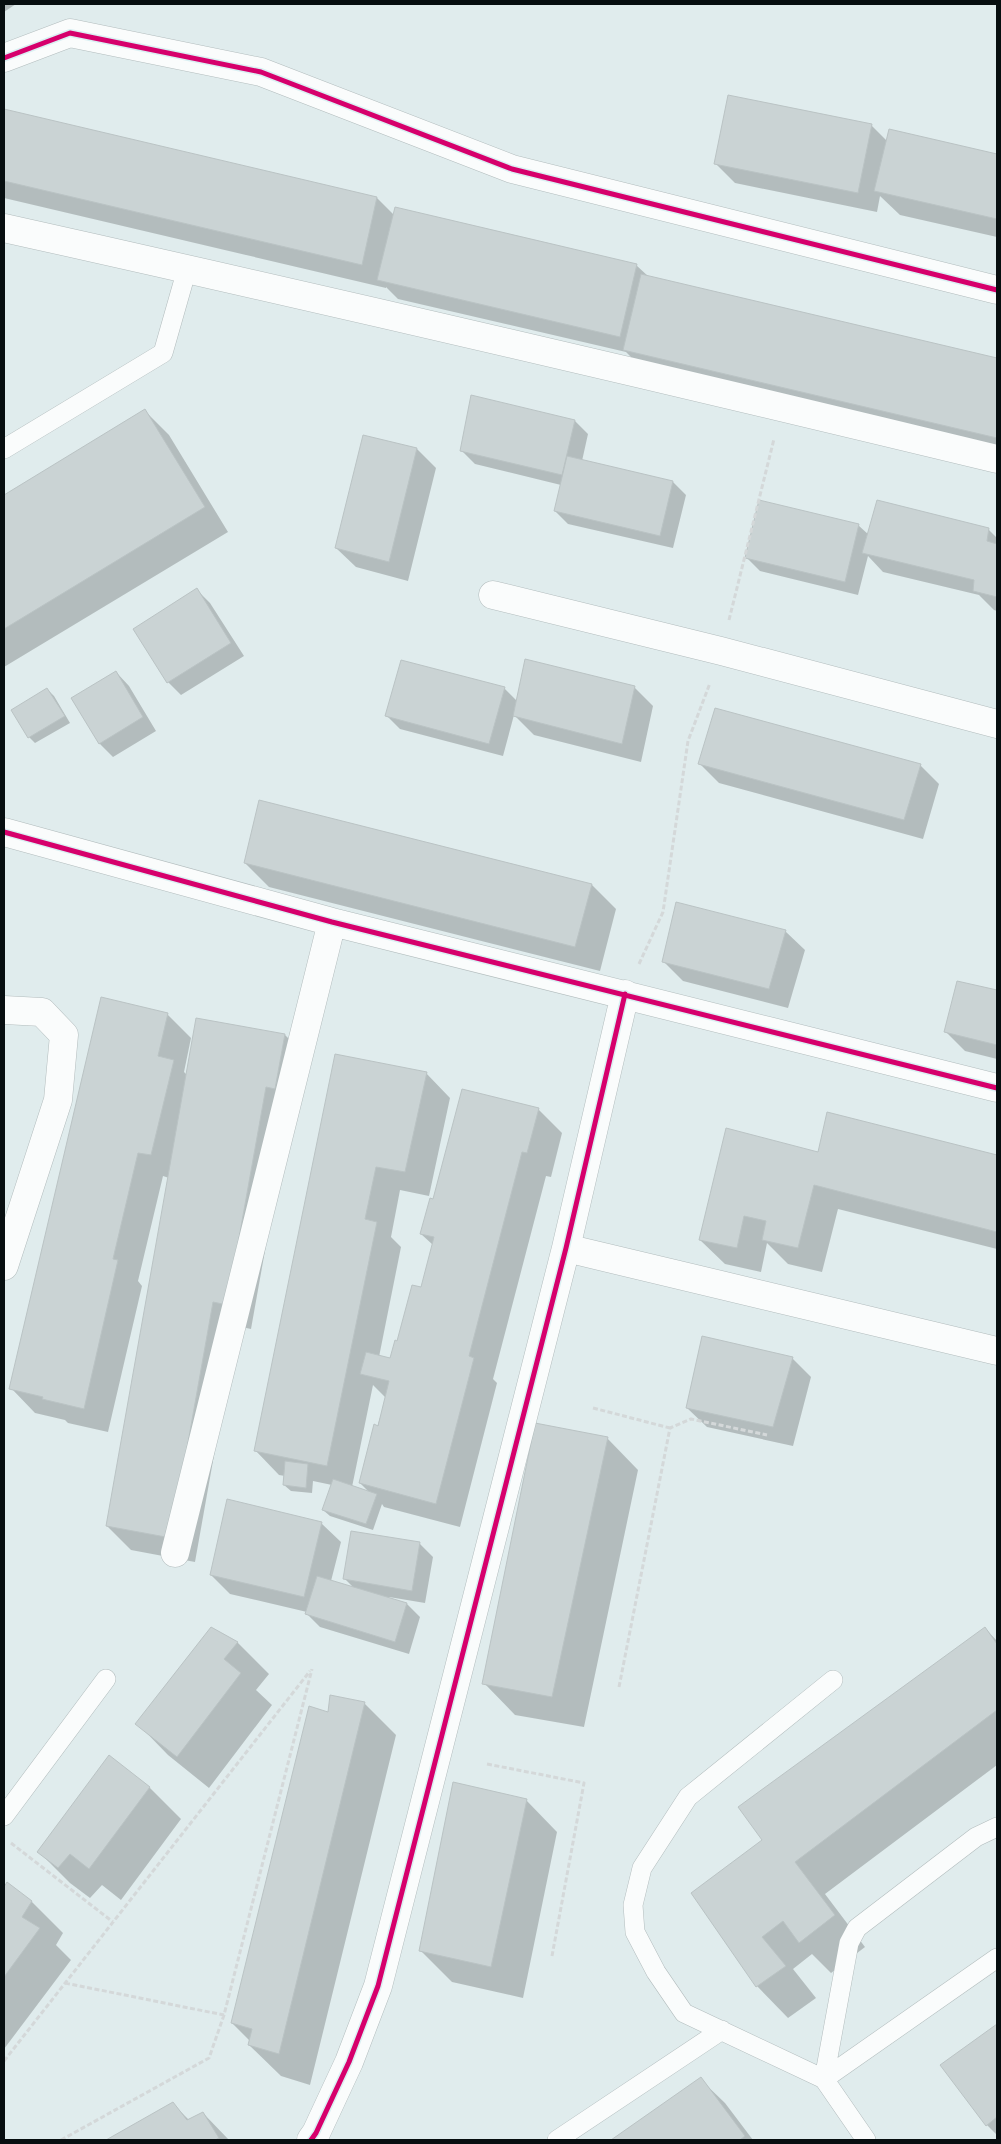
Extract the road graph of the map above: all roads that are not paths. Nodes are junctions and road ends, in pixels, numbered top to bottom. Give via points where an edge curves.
1 (4, 58) edge
2 (4, 228) edge
3 (187, 269) junction
4 (997, 290) edge
5 (4, 450) edge
6 (997, 459) edge
7 (493, 595) dead end
8 (997, 724) edge
9 (4, 832) edge
10 (332, 922) junction
11 (625, 994) junction
12 (4, 1010) edge
13 (997, 1088) edge
14 (566, 1248) junction
15 (4, 1266) edge
16 (997, 1351) edge
17 (175, 1553) dead end
18 (106, 1679) dead end
19 (833, 1680) dead end
20 (4, 1816) edge
21 (997, 1827) edge
22 (997, 1958) edge
23 (722, 2030) junction
24 (824, 2080) junction
25 (311, 2140) edge
26 (557, 2140) edge
27 (866, 2140) edge

1 - 4 street via 70,33 261,72 512,169
2 - 3 street
3 - 5 lane via 163,353
3 - 6 street
7 - 8 street
9 - 10 street
10 - 11 street
10 - 17 street
11 - 13 street
11 - 14 street
12 - 15 street via 42,1012 64,1035 58,1100
14 - 16 street
14 - 25 street via 378,1986 349,2062
18 - 20 lane
19 - 23 lane via 688,1797 642,1868 633,1905 635,1932 656,1972 684,2013
21 - 24 lane via 976,1837 857,1928 849,1943
22 - 24 lane
23 - 24 lane
23 - 26 lane
24 - 27 lane

